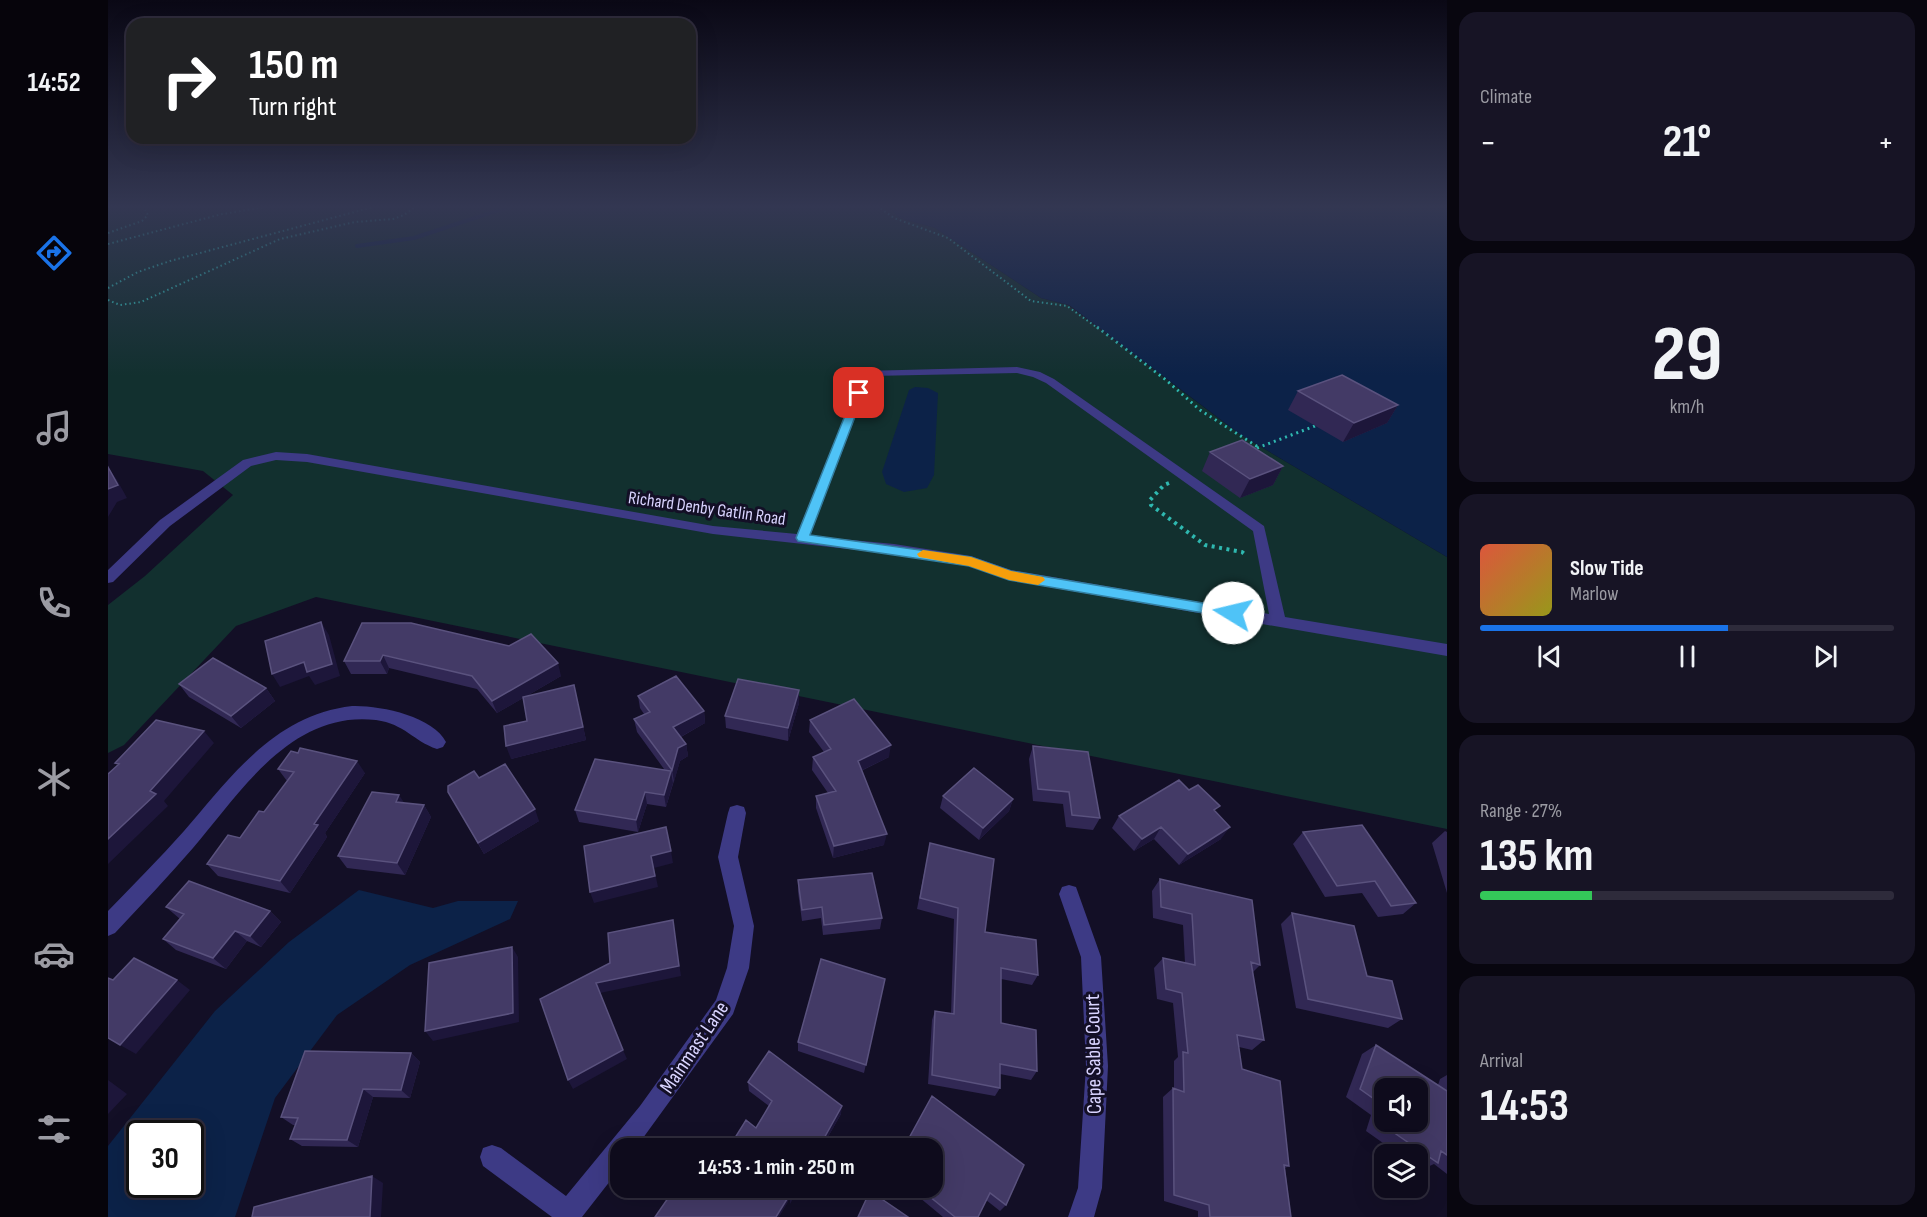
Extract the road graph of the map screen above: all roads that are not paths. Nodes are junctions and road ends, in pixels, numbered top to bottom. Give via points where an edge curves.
1 (802, 538) junction
2 (108, 578) edge
3 (1278, 621) junction
4 (1447, 650) edge
5 (437, 742) dead end
6 (737, 813) dead end
7 (1069, 894) dead end
8 (108, 926) edge
9 (492, 1157) dead end
10 (567, 1215) edge
11 (1081, 1217) edge

1 - 2 street, Richard Denby Gatlin Road via 702,529 307,458 276,456 247,464 224,478 165,523
1 - 3 street, Richard Denby Gatlin Road via 971,561 1009,575
1 - 3 street via 867,373 1017,370 1050,381 1259,529
3 - 4 street, Richard Denby Gatlin Road
5 - 8 street via 408,722 381,713 334,716 304,725 259,757 188,841
6 - 10 street, Mainmast Lane via 728,858 744,926 738,968 725,1006 648,1114
7 - 11 street, Cape Sable Court via 1091,957 1097,1066 1090,1188
9 - 10 street

